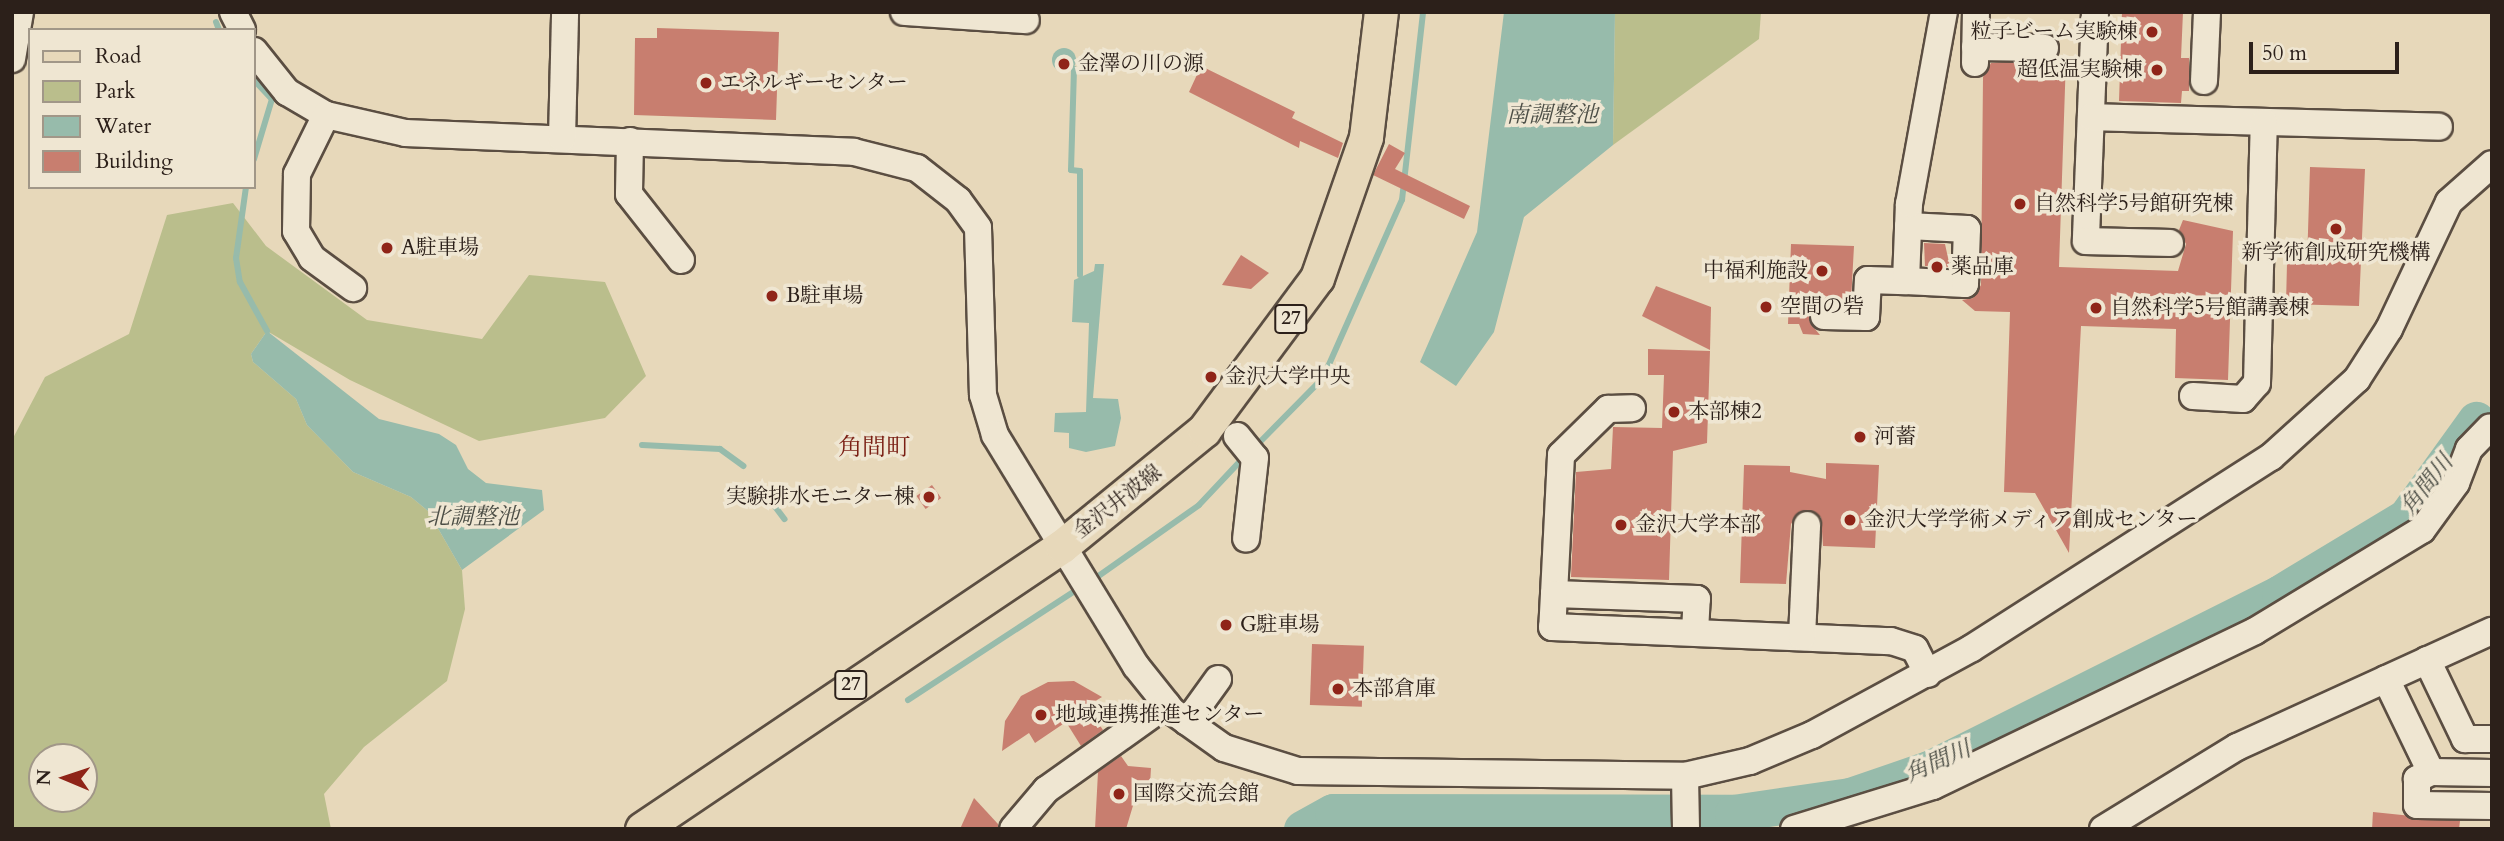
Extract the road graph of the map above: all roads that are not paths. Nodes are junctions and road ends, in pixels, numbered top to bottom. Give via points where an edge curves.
1 (20, 12) edge
2 (233, 12) edge
3 (904, 12) edge
4 (1381, 12) edge
5 (1944, 12) edge
6 (1976, 12) edge
7 (2095, 12) edge
8 (2207, 12) edge
9 (568, 16) edge
10 (1026, 20) dead end
11 (241, 28) edge
12 (2045, 48) dead end
13 (256, 53) edge
14 (12, 59) edge
15 (2204, 81) dead end
16 (326, 115) junction
17 (2091, 117) junction
18 (2264, 122) junction
19 (2438, 127) dead end
20 (562, 139) junction
21 (630, 141) junction
22 (2486, 179) edge
23 (1908, 226) junction
24 (2170, 243) dead end
25 (681, 260) dead end
26 (1906, 281) junction
27 (353, 288) dead end
28 (1824, 316) dead end
29 (2193, 396) dead end
30 (1632, 408) dead end
31 (2490, 427) dead end
32 (1244, 445) dead end
33 (1807, 525) dead end
34 (1245, 539) dead end
35 (1062, 546) junction
36 (2492, 631) edge
37 (1802, 637) junction
38 (2427, 660) junction
39 (1928, 674) junction
40 (1218, 679) dead end
41 (2386, 679) junction
42 (1167, 704) junction
43 (1187, 722) junction
44 (2492, 739) edge
45 (2431, 772) junction
46 (2492, 773) edge
47 (1685, 789) junction
48 (2492, 806) edge
49 (642, 829) edge
50 (1013, 829) edge
51 (1686, 829) edge
52 (1794, 829) edge
53 (2103, 829) edge

1 - 14 street
2 - 11 street
3 - 10 street
4 - 35 main road, 金沢井波線 / 27 via 1366,137 1317,278 1204,430
5 - 23 street
6 - 12 street via 1975,56
7 - 17 street
8 - 15 street
9 - 20 street
13 - 16 street via 287,92
16 - 20 street via 405,133
16 - 27 street via 297,174 296,231 312,258
17 - 18 street
17 - 24 street via 2086,241
18 - 19 street
18 - 29 street via 2256,383 2243,399
20 - 21 street
21 - 25 street via 629,194
21 - 35 street via 854,152 917,168 958,200 978,228 983,395 995,435
22 - 39 street via 2449,202 2389,329 2357,379 2290,440 2124,555
23 - 26 street
23 - 26 street via 1967,229 1965,284
26 - 28 street via 1868,280 1866,317
30 - 37 street via 1608,409 1580,429 1561,455 1552,627
31 - 52 street via 2469,449 2456,483 2422,530 2255,631 1933,786
32 - 34 street
33 - 37 street
35 - 42 street
35 - 49 main road, 金沢井波線 / 27
36 - 38 street
37 - 39 street via 1906,643
38 - 41 street
38 - 44 street via 2465,739
39 - 47 street via 1812,735
40 - 43 street
41 - 45 street
41 - 53 street via 2237,747
42 - 43 street
42 - 50 street via 1046,790
43 - 47 street via 1224,748 1298,771
45 - 46 street
45 - 48 street via 2417,779 2417,805
47 - 51 street

